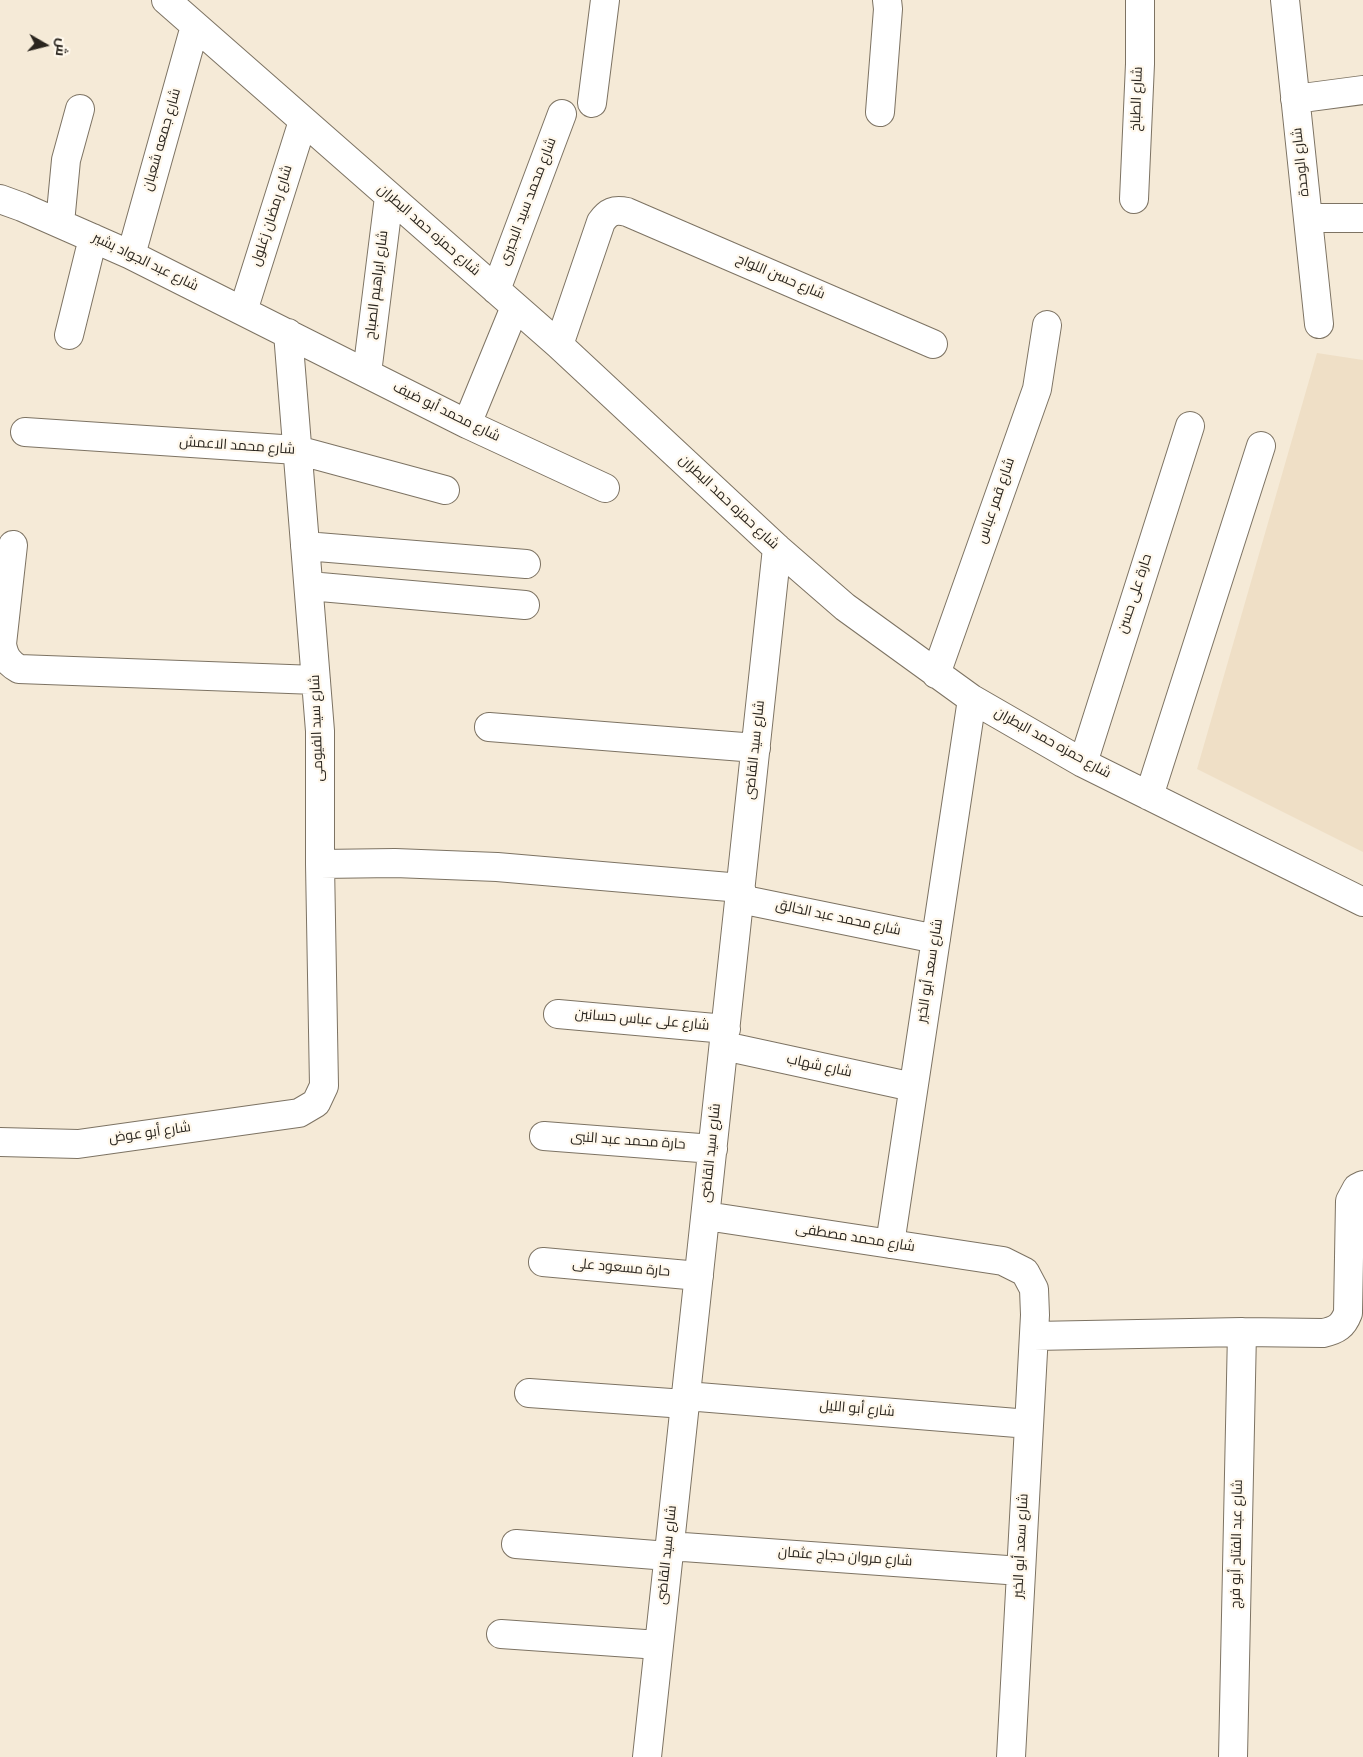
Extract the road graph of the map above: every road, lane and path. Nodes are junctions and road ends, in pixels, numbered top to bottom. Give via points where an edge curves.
1 (166, 0) edge
2 (605, 0) edge
3 (887, 0) edge
4 (1140, 0) edge
5 (1284, 0) edge
6 (195, 26) junction
7 (1363, 90) edge
8 (1295, 99) junction
9 (592, 103) dead end
10 (80, 109) dead end
11 (880, 112) dead end
12 (562, 114) dead end
13 (303, 121) junction
14 (389, 197) junction
15 (0, 199) edge
16 (1134, 199) dead end
17 (1308, 218) junction
18 (1363, 218) edge
19 (60, 224) junction
20 (93, 238) junction
21 (131, 255) junction
22 (506, 299) junction
23 (243, 311) junction
24 (1319, 324) dead end
25 (1046, 325) dead end
26 (288, 333) junction
27 (69, 335) dead end
28 (933, 344) dead end
29 (559, 345) junction
30 (367, 373) junction
31 (467, 424) junction
32 (1190, 426) dead end
33 (25, 432) dead end
34 (1261, 446) dead end
35 (297, 450) junction
36 (605, 488) dead end
37 (445, 490) dead end
38 (13, 544) dead end
39 (305, 546) junction
40 (777, 548) junction
41 (526, 564) dead end
42 (309, 586) junction
43 (525, 605) dead end
44 (936, 674) junction
45 (316, 680) junction
46 (972, 699) junction
47 (489, 727) dead end
48 (756, 748) junction
49 (1083, 763) junction
50 (1149, 796) junction
51 (320, 864) junction
52 (741, 893) junction
53 (1363, 902) edge
54 (936, 940) junction
55 (558, 1014) dead end
56 (725, 1038) junction
57 (913, 1087) junction
58 (299, 1113) joint
59 (544, 1136) dead end
60 (0, 1142) edge
61 (713, 1149) junction
62 (1363, 1185) edge
63 (706, 1216) junction
64 (890, 1244) junction
65 (1003, 1261) joint
66 (543, 1262) dead end
67 (699, 1276) junction
68 (1242, 1332) junction
69 (1034, 1336) junction
70 (529, 1394) dead end
71 (685, 1400) junction
72 (1029, 1424) junction
73 (516, 1544) dead end
74 (669, 1551) junction
75 (1021, 1571) junction
76 (501, 1634) dead end
77 (659, 1644) junction
78 (647, 1757) edge
79 (1011, 1757) edge
80 (1234, 1757) edge

1 - 6 street, شارع حمزه حمد البطران
2 - 9 street
3 - 11 street
4 - 16 street, شارع الطباخ
5 - 8 street, شارع الوحدة
6 - 13 street, شارع حمزه حمد البطران
6 - 21 street, شارع جمعه شعبان
7 - 8 street
8 - 17 street, شارع الوحدة
10 - 19 street via 66,160
12 - 22 street, شارع محمد سيد البحيرى
13 - 14 street, شارع حمزه حمد البطران
13 - 23 street, شارع رمضان زغلول
14 - 22 street, شارع حمزه حمد البطران
14 - 30 street, شارع ابراهيم الصباح
15 - 19 street, شارع عبد الجواد بشير
17 - 18 street
17 - 24 street, شارع الوحدة
19 - 20 street, شارع عبد الجواد بشير
20 - 21 street, شارع عبد الجواد بشير
20 - 27 street
21 - 23 street, شارع عبد الجواد بشير
22 - 29 street, شارع حمزه حمد البطران
22 - 31 street, شارع محمد سيد البحيرى
23 - 26 street, شارع عبد الجواد بشير
25 - 44 street, شارع قمر عباس via 1036,389
26 - 30 street, شارع محمد أبو ضيف
26 - 35 street, شارع سيد الفيومى
28 - 29 street, شارع حسن اللواح via 616,210 601,222
29 - 40 street, شارع حمزه حمد البطران
30 - 31 street, شارع محمد أبو ضيف
31 - 36 street, شارع محمد أبو ضيف
32 - 49 street, حارة على حسن
33 - 35 street, شارع محمد الاعمش
34 - 50 street
35 - 37 street, شارع محمد الاعمش
35 - 39 street, شارع سيد الفيومى
38 - 45 street via 2,644 9,664 19,669
39 - 41 street
39 - 42 street, شارع سيد الفيومى
40 - 44 street, شارع حمزه حمد البطران via 845,607
40 - 48 street, شارع سيد القاضى
42 - 43 street
42 - 45 street, شارع سيد الفيومى
44 - 46 street, شارع حمزه حمد البطران
45 - 51 street, شارع سيد الفيومى via 320,732
46 - 49 street, شارع حمزه حمد البطران
46 - 54 street, شارع سعد أبو الخير
47 - 48 street
48 - 52 street, شارع سيد القاضى
49 - 50 street, شارع حمزه حمد البطران
50 - 53 street, شارع حمزه حمد البطران
51 - 52 street, شارع محمد عبد الخالق via 497,867
51 - 58 street, شارع سيد الفيومى via 324,1086 316,1103
52 - 54 street, شارع محمد عبد الخالق
52 - 56 street, شارع سيد القاضى
54 - 57 street, شارع سعد أبو الخير
55 - 56 street, شارع على عباس حسانين
56 - 57 street, شارع شهاب
56 - 61 street, شارع سيد القاضى
57 - 64 street, شارع سعد أبو الخير
58 - 60 street, شارع أبو عوض via 78,1144
59 - 61 street, حارة محمد عبد النبى
61 - 63 street, شارع سيد القاضى
62 - 68 street via 1357,1188 1350,1200 1348,1312 1344,1324 1323,1333
63 - 64 street, شارع محمد مصطفى
63 - 67 street, شارع سيد القاضى
64 - 65 street, شارع محمد مصطفى
65 - 69 street, شارع سعد أبو الخير via 1025,1272 1034,1289
66 - 67 street, حارة مسعود على
67 - 71 street, شارع سيد القاضى
68 - 69 street
68 - 80 street, شارع عبد الفتاح أبو فرج
69 - 72 street, شارع سعد أبو الخير
70 - 71 street, شارع أبو الليل
71 - 72 street, شارع أبو الليل
71 - 74 street, شارع سيد القاضى
72 - 75 street, شارع سعد أبو الخير
73 - 74 street, شارع مروان حجاج عثمان
74 - 75 street, شارع مروان حجاج عثمان
74 - 77 street, شارع سيد القاضى
75 - 79 street, شارع سعد أبو الخير
76 - 77 street
77 - 78 street, شارع سيد القاضى

